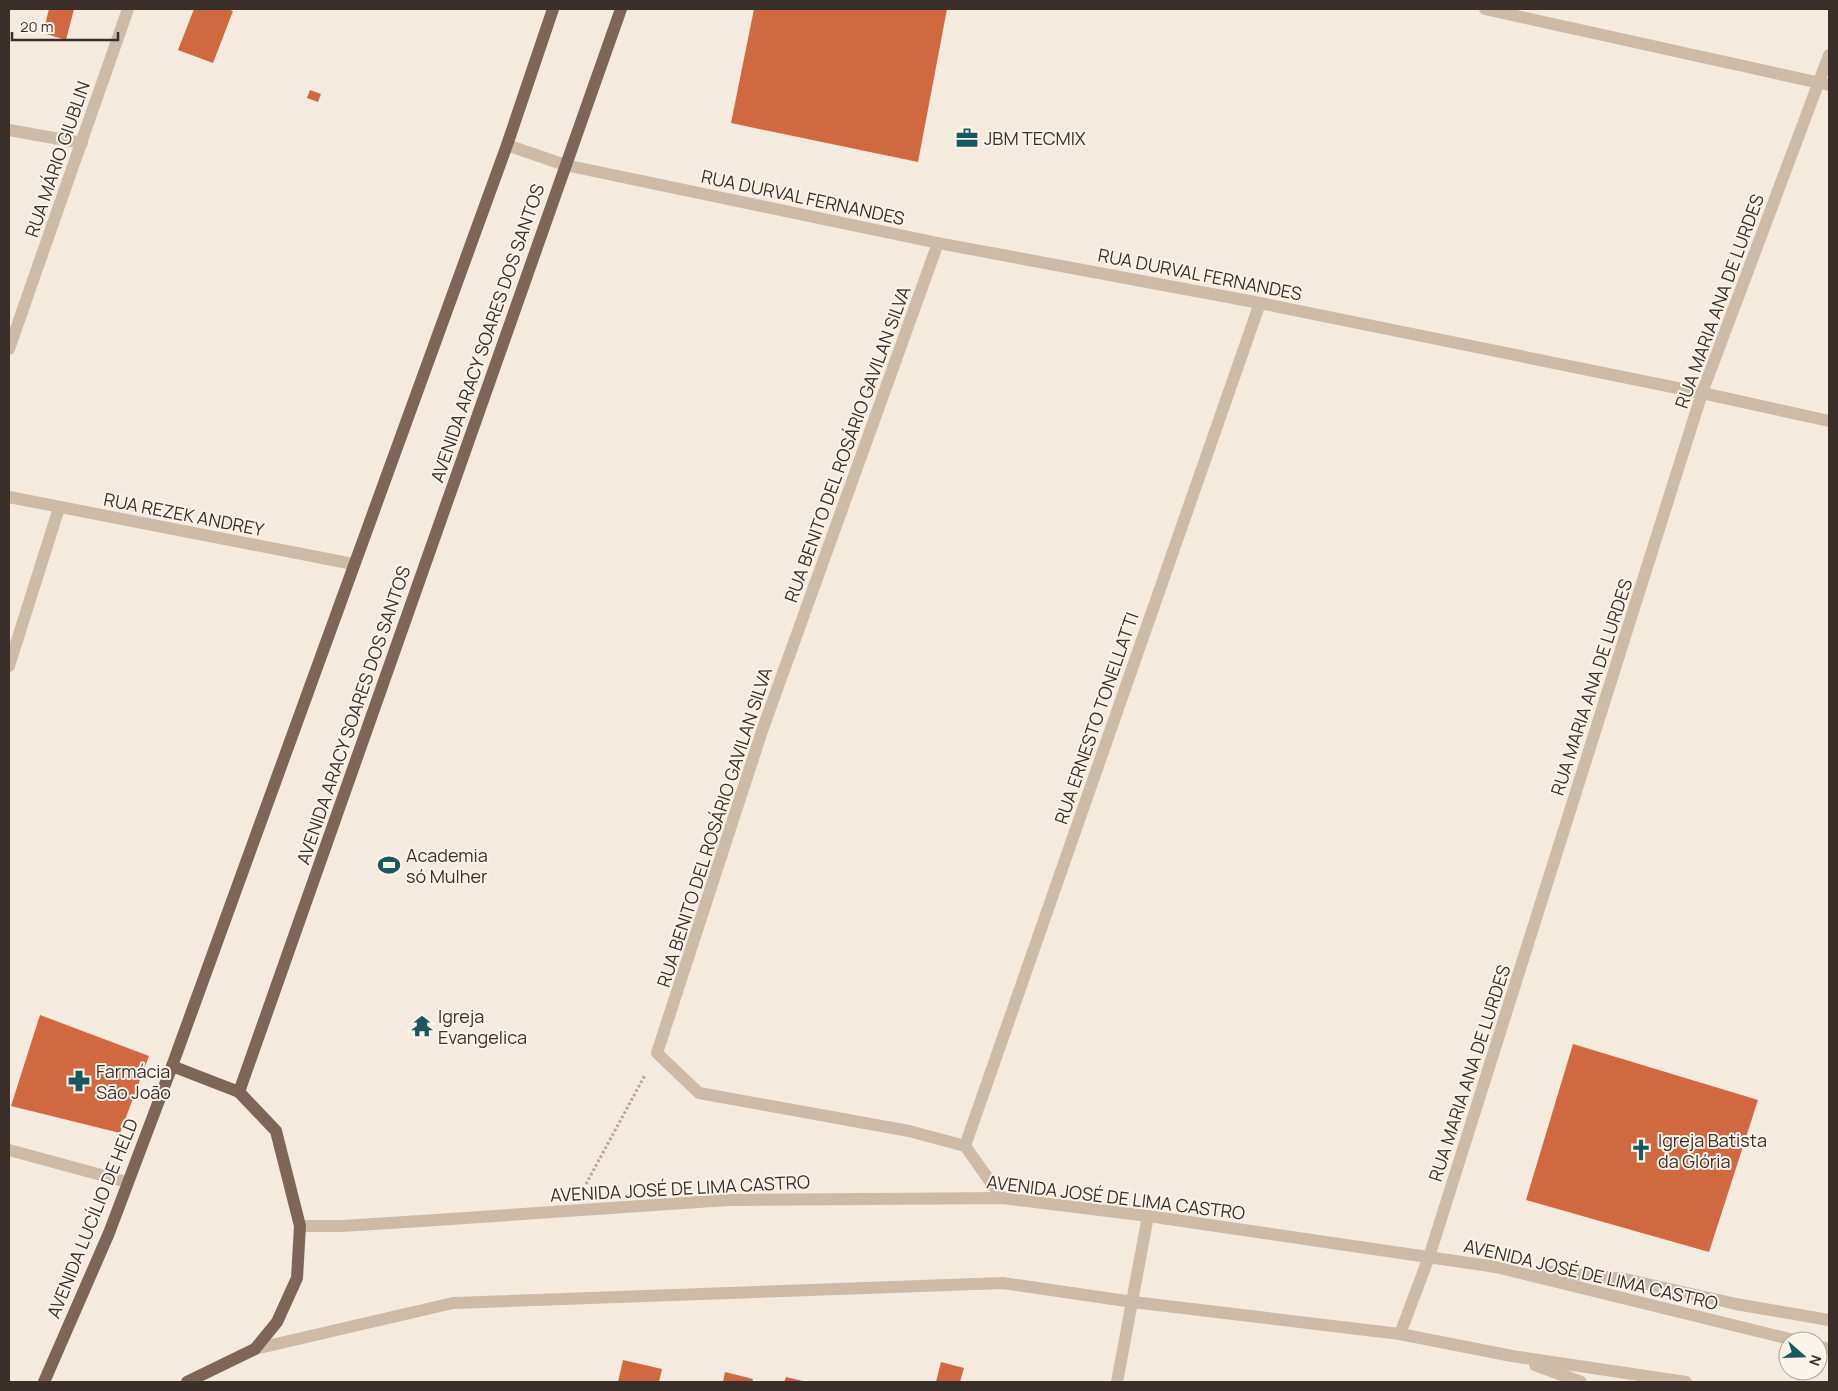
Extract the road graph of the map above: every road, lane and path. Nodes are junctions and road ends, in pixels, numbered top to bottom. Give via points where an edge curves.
1 (128, 9) edge
2 (553, 9) edge
3 (620, 9) edge
4 (1485, 9) edge
5 (1514, 12) edge
6 (1829, 54) edge
7 (1824, 84) edge
8 (9, 130) edge
9 (82, 142) junction
10 (507, 144) junction
11 (565, 165) junction
12 (938, 243) junction
13 (1260, 302) junction
14 (9, 349) edge
15 (1702, 393) junction
16 (1829, 421) edge
17 (9, 497) edge
18 (59, 508) junction
19 (354, 564) junction
20 (9, 666) edge
21 (657, 1053) junction
22 (172, 1066) junction
23 (239, 1092) junction
24 (966, 1146) junction
25 (9, 1150) edge
26 (127, 1182) junction
27 (1002, 1198) junction
28 (571, 1211) junction
29 (1148, 1216) junction
30 (300, 1226) junction
31 (1429, 1257) junction
32 (1496, 1266) junction
33 (1133, 1302) junction
34 (1829, 1320) edge
35 (1400, 1334) junction
36 (1778, 1336) edge
37 (255, 1349) junction
38 (1512, 1356) junction
39 (44, 1382) edge
40 (187, 1382) edge
41 (1117, 1382) edge
42 (1581, 1382) edge
43 (1686, 1382) edge

1 - 9 street, RUA MÁRIO GIUBLIN
2 - 10 main road
3 - 11 main road, AVENIDA ARACY SOARES DOS SANTOS
4 - 5 street
5 - 7 street
6 - 7 street, RUA MARIA ANA DE LURDES
7 - 15 street, RUA MARIA ANA DE LURDES
8 - 9 street
9 - 14 street, RUA MÁRIO GIUBLIN
10 - 11 street, RUA DURVAL FERNANDES
10 - 19 main road
11 - 12 street, RUA DURVAL FERNANDES
11 - 23 main road, AVENIDA ARACY SOARES DOS SANTOS
12 - 13 street, RUA DURVAL FERNANDES
12 - 21 street, RUA BENITO DEL ROSÁRIO GAVILAN SILVA via 762,731
13 - 15 street, RUA DURVAL FERNANDES
13 - 24 street, RUA ERNESTO TONELLATTI
15 - 16 street, RUA DURVAL FERNANDES
15 - 31 street, RUA MARIA ANA DE LURDES
17 - 18 street, RUA REZEK ANDREY
18 - 19 street, RUA REZEK ANDREY
18 - 20 street
19 - 22 main road
21 - 24 street via 699,1093 909,1131
21 - 28 path
22 - 23 main road
22 - 26 main road, AVENIDA LUCÍLIO DE HELD
23 - 30 main road via 276,1131
24 - 27 street
25 - 26 street
26 - 39 main road, AVENIDA LUCÍLIO DE HELD via 109,1233
27 - 28 street, AVENIDA JOSÉ DE LIMA CASTRO via 728,1200
27 - 29 street, AVENIDA JOSÉ DE LIMA CASTRO
28 - 30 street, AVENIDA JOSÉ DE LIMA CASTRO
29 - 31 street, AVENIDA JOSÉ DE LIMA CASTRO
29 - 33 street
30 - 37 main road via 297,1278 277,1322
31 - 32 street, AVENIDA JOSÉ DE LIMA CASTRO
31 - 35 street, RUA MARIA ANA DE LURDES
32 - 34 street via 1625,1280
32 - 36 street, AVENIDA JOSÉ DE LIMA CASTRO
33 - 35 street
33 - 37 street via 1003,1283 454,1303
33 - 41 street
35 - 38 street
37 - 40 main road
38 - 42 street
38 - 43 street

